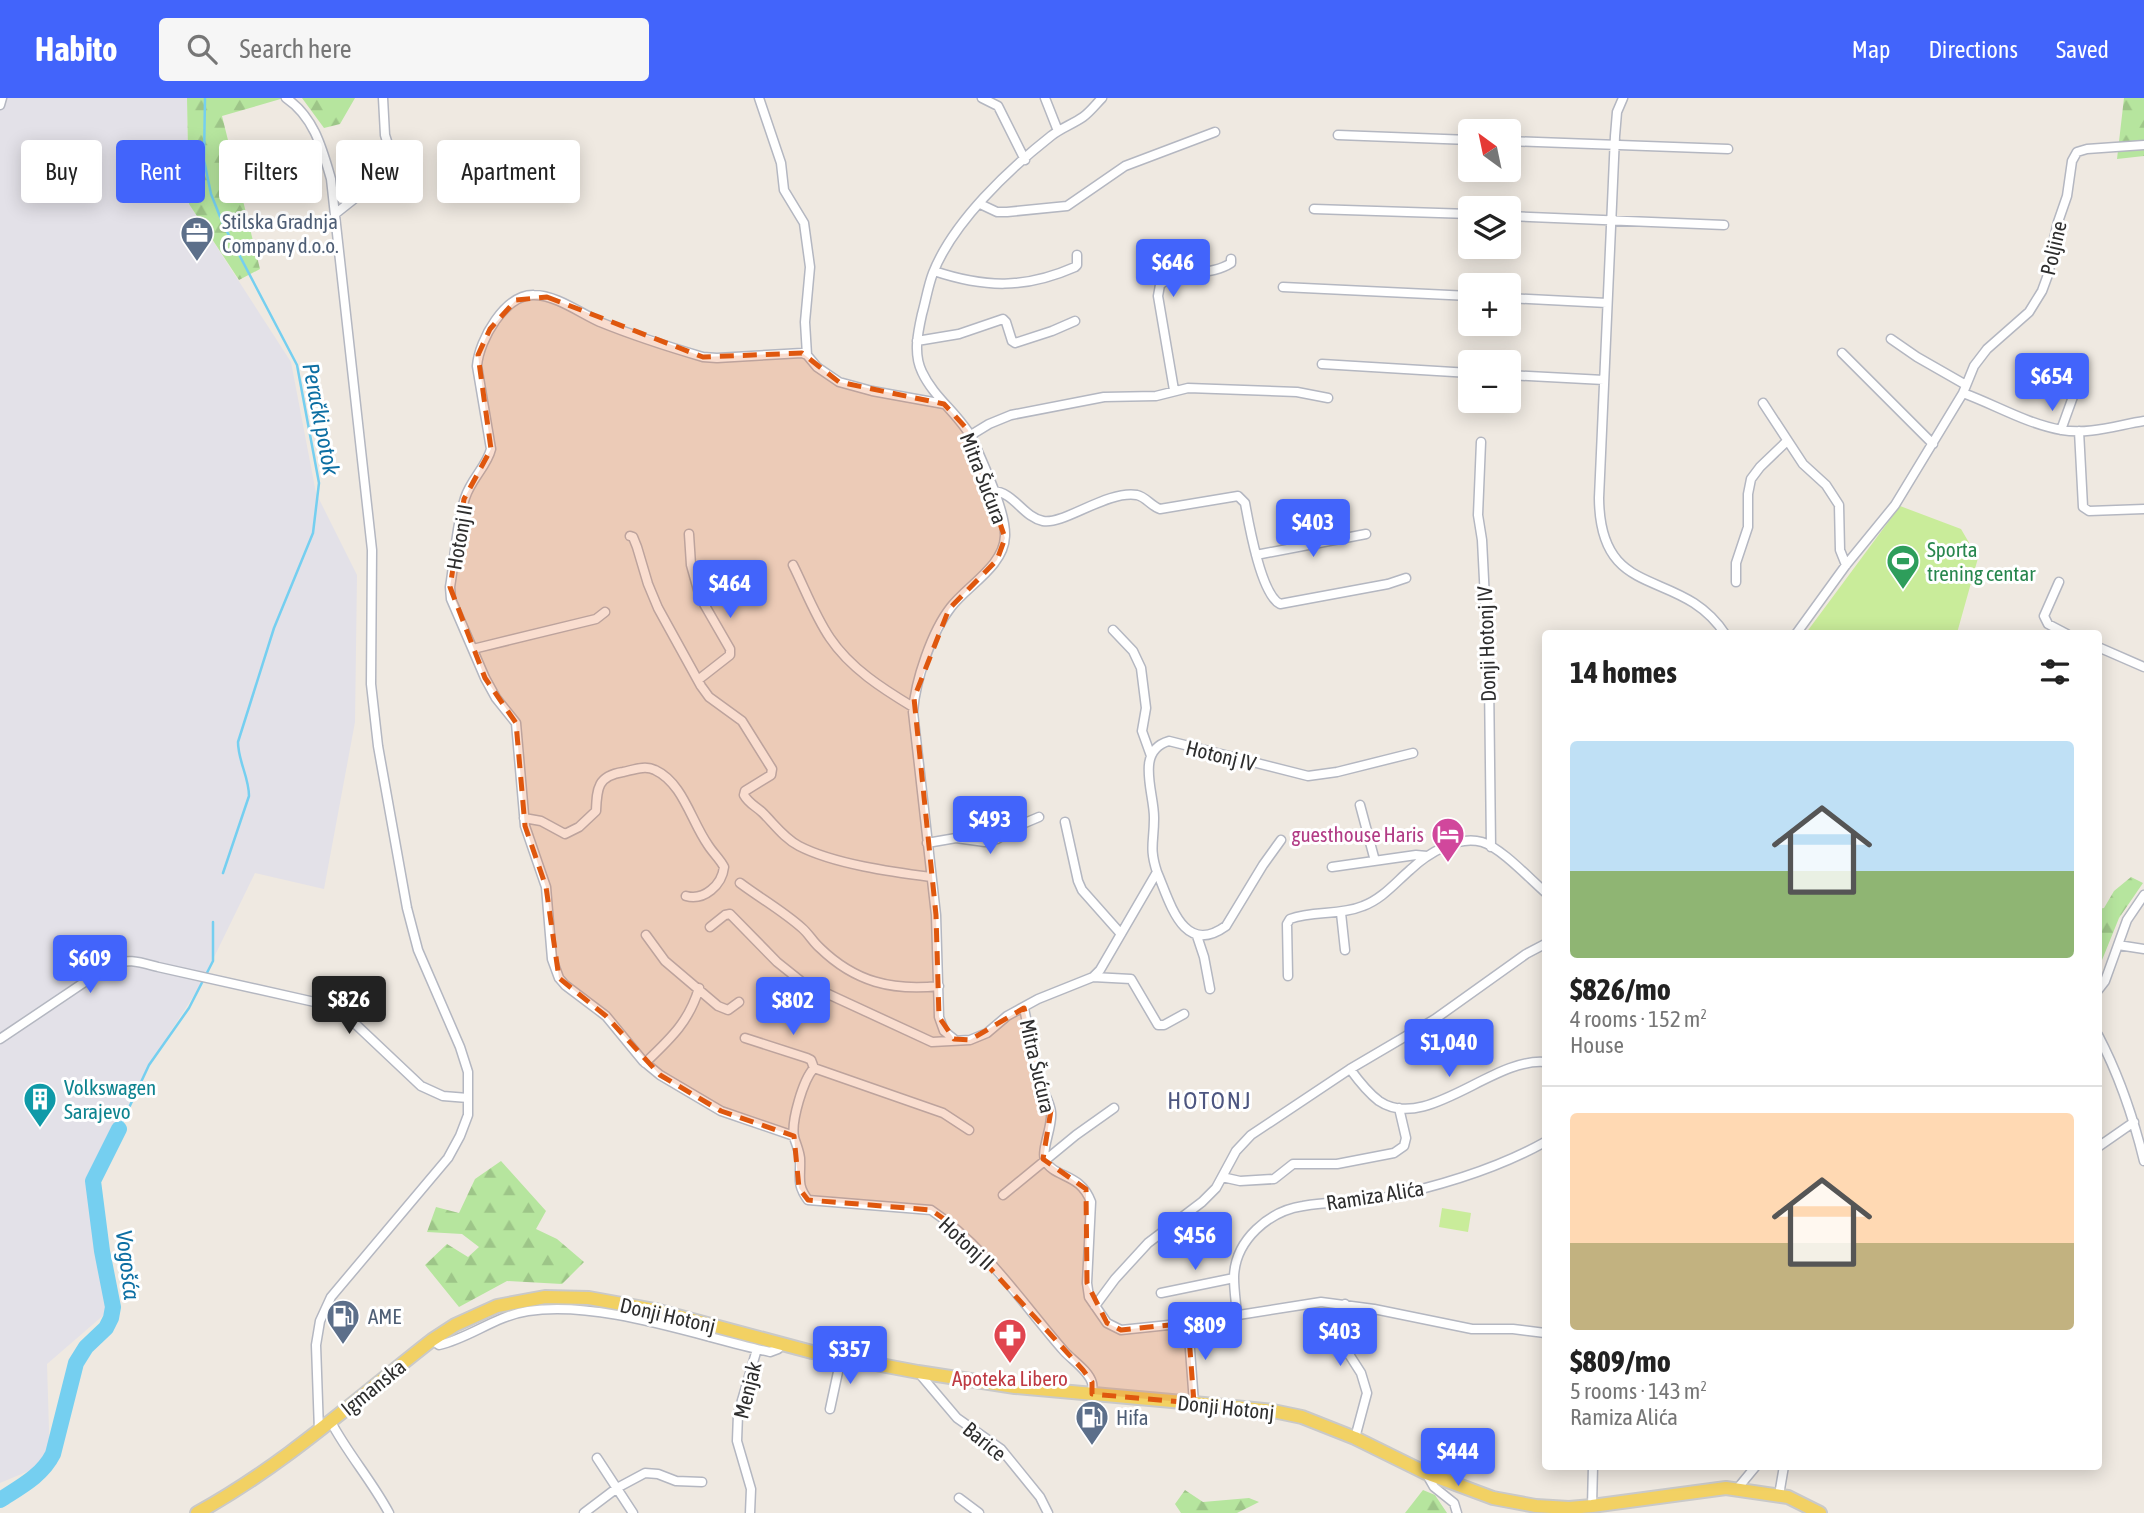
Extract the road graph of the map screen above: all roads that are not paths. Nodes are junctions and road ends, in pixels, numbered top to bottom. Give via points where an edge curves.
1 (2, 98) edge
2 (286, 98) edge
3 (383, 98) edge
4 (759, 98) edge
5 (982, 98) edge
6 (1045, 98) edge
7 (1102, 98) edge
8 (1623, 98) edge
9 (0, 105) edge
10 (1058, 131) junction
11 (1215, 132) dead end
12 (1338, 135) dead end
13 (1458, 140) edge
14 (1521, 141) edge
15 (1615, 145) junction
16 (2144, 145) edge
17 (1728, 149) dead end
18 (1025, 160) junction
19 (980, 204) junction
20 (1314, 209) dead end
21 (335, 214) junction
22 (1458, 214) edge
23 (1521, 216) edge
24 (1611, 219) junction
25 (1724, 225) dead end
26 (1077, 256) dead end
27 (1231, 259) dead end
28 (934, 271) junction
29 (1283, 286) dead end
30 (1458, 295) edge
31 (1521, 299) edge
32 (1607, 303) junction
33 (1075, 321) dead end
34 (1891, 339) dead end
35 (917, 341) junction
36 (1842, 353) dead end
37 (807, 355) junction
38 (1322, 364) dead end
39 (1458, 372) edge
40 (1521, 376) edge
41 (1604, 380) junction
42 (2079, 380) dead end
43 (1965, 389) junction
44 (1174, 390) junction
45 (1328, 398) dead end
46 (1763, 403) dead end
47 (944, 404) junction
48 (2144, 421) edge
49 (2061, 430) junction
50 (2079, 431) junction
51 (971, 435) junction
52 (1481, 442) dead end
53 (1786, 442) junction
54 (1933, 444) junction
55 (993, 491) junction
56 (2144, 509) edge
57 (689, 534) dead end
58 (1366, 534) dead end
59 (630, 536) dead end
60 (1256, 555) junction
61 (793, 565) dead end
62 (1846, 565) junction
63 (1406, 579) dead end
64 (1736, 582) dead end
65 (2059, 582) dead end
66 (605, 612) dead end
67 (1113, 630) dead end
68 (1722, 630) edge
69 (1799, 630) edge
70 (2059, 630) edge
71 (473, 649) junction
72 (2102, 649) edge
73 (2144, 667) edge
74 (698, 680) junction
75 (914, 707) junction
76 (1413, 753) dead end
77 (1151, 755) junction
78 (1360, 804) dead end
79 (1039, 817) dead end
80 (524, 818) junction
81 (1065, 822) dead end
82 (1281, 840) dead end
83 (927, 843) junction
84 (1491, 847) junction
85 (1427, 856) junction
86 (1375, 861) junction
87 (1332, 867) dead end
88 (1157, 872) junction
89 (931, 877) junction
90 (740, 883) dead end
91 (1542, 890) edge
92 (2144, 895) edge
93 (686, 896) dead end
94 (1341, 913) junction
95 (710, 927) dead end
96 (1121, 934) junction
97 (646, 935) dead end
98 (1197, 936) junction
99 (2118, 945) junction
100 (1542, 946) edge
101 (2144, 949) edge
102 (1345, 950) dead end
103 (1288, 976) dead end
104 (1093, 977) junction
105 (2102, 985) edge
106 (939, 986) junction
107 (699, 988) junction
108 (1210, 989) dead end
109 (739, 1002) dead end
110 (1024, 1008) junction
111 (1184, 1014) dead end
112 (745, 1038) dead end
113 (0, 1039) edge
114 (954, 1039) junction
115 (2102, 1043) edge
116 (1542, 1062) edge
117 (645, 1063) junction
118 (814, 1068) junction
119 (1350, 1069) junction
120 (468, 1098) junction
121 (1114, 1108) dead end
122 (1399, 1108) junction
123 (2134, 1122) junction
124 (969, 1130) dead end
125 (794, 1136) junction
126 (1542, 1144) edge
127 (2102, 1144) edge
128 (1046, 1161) junction
129 (2144, 1161) edge
130 (1222, 1177) junction
131 (1003, 1195) dead end
132 (1234, 1278) junction
133 (1161, 1293) dead end
134 (564, 1296) joint
135 (1345, 1304) junction
136 (1095, 1306) junction
137 (1237, 1315) junction
138 (1188, 1323) junction
139 (1542, 1333) edge
140 (432, 1340) junction
141 (783, 1344) junction
142 (757, 1349) junction
143 (841, 1358) junction
144 (918, 1372) junction
145 (1091, 1394) junction
146 (1194, 1403) junction
147 (830, 1409) dead end
148 (331, 1422) junction
149 (319, 1431) junction
150 (1355, 1438) junction
151 (597, 1458) dead end
152 (1593, 1470) edge
153 (1753, 1470) edge
154 (1783, 1470) edge
155 (1426, 1473) junction
156 (702, 1482) dead end
157 (617, 1488) junction
158 (1737, 1489) junction
159 (1779, 1495) junction
160 (959, 1498) dead end
161 (1592, 1506) junction
162 (197, 1513) edge
163 (389, 1513) edge
164 (584, 1513) edge
165 (633, 1513) edge
166 (750, 1513) edge
167 (979, 1513) edge
168 (1048, 1513) edge
169 (1457, 1513) edge
170 (1820, 1513) edge

1 - 9 street
2 - 21 street via 307,116 321,145
3 - 21 street via 388,172
4 - 37 street via 785,190 804,223 810,267
5 - 18 street via 998,106
6 - 10 street
7 - 10 street, Mitra Šućura via 1084,116
8 - 15 street via 1617,112
10 - 18 street, Mitra Šućura
11 - 19 street via 1125,166 1067,206 997,212
12 - 13 street
14 - 15 street
15 - 17 street
15 - 24 street
16 - 43 street, Poljine via 2077,152 2042,291 2029,312 1987,349
18 - 19 street, Mitra Šućura
19 - 28 street, Mitra Šućura via 954,235
20 - 22 street
21 - 120 street via 370,527 371,684 376,736 407,908 418,950 460,1047 468,1072
23 - 24 street
24 - 25 street
24 - 32 street
26 - 28 street via 1075,267 1017,284 976,283
27 - 44 street via 1226,266 1160,285
28 - 35 street, Mitra Šućura
29 - 30 street
31 - 32 street
32 - 41 street
33 - 35 street via 1016,343 1003,319 959,334
34 - 43 street
35 - 47 street, Mitra Šućura via 921,371
36 - 54 street
37 - 47 street via 839,382
37 - 71 street, Hotonj II via 703,357 602,323 547,297 527,296 510,305 490,329 478,355 491,449 464,499 450,587 456,614
38 - 39 street
40 - 41 street
41 - 68 street via 1599,511 1609,551 1626,570 1694,602
42 - 49 street
43 - 49 street via 2027,421
43 - 54 street
44 - 45 street via 1222,388
44 - 51 street via 1156,396 1104,397 1011,415
46 - 53 street
47 - 51 street, Mitra Šućura
48 - 50 street
49 - 50 street
50 - 56 street via 2083,507 2089,511
51 - 55 street, Mitra Šućura
52 - 84 street, Donji Hotonj IV via 1478,515 1489,679
53 - 62 street via 1839,505 1840,550
53 - 64 street via 1751,479 1748,527 1736,563
54 - 62 street via 1895,505
55 - 60 street via 1006,494 1043,521 1134,495 1160,509 1238,496 1245,503
55 - 75 street, Mitra Šućura via 1004,523 1001,551 949,609 918,682
57 - 74 street via 700,597 730,649 724,660
58 - 60 street
59 - 74 street via 658,608
60 - 63 street via 1273,599 1280,604
61 - 75 street via 840,651 887,691
62 - 69 street
65 - 70 street via 2044,616
66 - 71 street via 596,619
67 - 77 street via 1133,651 1141,668 1146,708 1142,731
71 - 80 street, Hotonj II via 491,688 516,723
72 - 73 street
74 - 89 street via 709,697 742,721 768,761 771,775 744,795 778,830 807,849 874,868
75 - 83 street, Mitra Šućura
76 - 77 street, Hotonj IV via 1308,776 1169,741
77 - 88 street via 1151,848
78 - 86 street
79 - 83 street via 985,842 956,838
80 - 93 street via 565,834 571,832 596,811 596,793 603,781 618,773 654,769 674,785 724,867 712,889 696,898
80 - 117 street, Hotonj II via 546,887 555,971 565,985 607,1016
81 - 96 street via 1078,881
82 - 98 street via 1226,926
83 - 89 street, Mitra Šućura
84 - 85 street via 1471,841
84 - 91 street
85 - 86 street
85 - 94 street via 1380,897
86 - 87 street
88 - 96 street
88 - 98 street via 1177,918 1187,932
89 - 106 street, Mitra Šućura
90 - 106 street via 802,928 842,966 890,987
92 - 99 street via 2127,920
94 - 102 street
94 - 103 street via 1290,919
95 - 114 street, Mitra Šućura via 730,914 802,982 932,1042
96 - 104 street
97 - 107 street via 665,961
98 - 108 street
99 - 101 street
99 - 105 street
100 - 119 street via 1435,1019
104 - 110 street
104 - 111 street via 1131,979 1158,1025
106 - 114 street, Mitra Šućura via 941,1024
107 - 109 street via 728,1010
107 - 117 street via 682,1026
110 - 114 street, Mitra Šućura via 987,1033 970,1040
110 - 128 street, Mitra Šućura via 1051,1110
112 - 118 street via 807,1058
113 - 120 street via 110,965 137,960 334,1009 366,1031 421,1086 443,1096
115 - 123 street
116 - 122 street via 1510,1067 1430,1105
117 - 125 street, Hotonj II via 720,1111
118 - 124 street via 943,1113
118 - 125 street, Hotonj II via 803,1084
119 - 122 street via 1367,1091
119 - 130 street via 1251,1135
120 - 149 street via 468,1115 448,1158 337,1290 320,1321 316,1345
121 - 128 street, Mitra Šućura
122 - 130 street via 1406,1138 1394,1153 1337,1164 1293,1164 1274,1178 1259,1181
123 - 127 street
123 - 129 street
125 - 145 street, Hotonj II via 799,1146 799,1188 808,1200 931,1210 1013,1287 1092,1382
126 - 132 street, Ramiza Alića via 1492,1169 1450,1181 1381,1198 1304,1205 1279,1212 1251,1236
128 - 131 street, Mitra Šućura
128 - 136 street via 1079,1182 1091,1202 1087,1283
130 - 136 street via 1202,1202 1139,1252
132 - 133 street
132 - 137 street, Ramiza Alića
134 - 140 main road, Igmanska via 497,1306
134 - 141 main road, Donji Hotonj via 655,1310
135 - 137 street via 1303,1304
135 - 139 street via 1472,1329
135 - 150 street via 1345,1348 1367,1393
136 - 138 street via 1107,1323 1121,1330
137 - 138 street
138 - 146 street
140 - 142 street via 439,1345 450,1343 499,1318 569,1308
140 - 148 main road, Igmanska
141 - 142 street via 770,1352
141 - 143 main road, Donji Hotonj
142 - 166 street, Menjak via 738,1414 737,1441 751,1489
143 - 144 main road, Donji Hotonj
143 - 147 street
144 - 145 main road, Donji Hotonj
144 - 168 street, Barice via 957,1418 1001,1449
145 - 146 main road, Donji Hotonj
146 - 150 main road, Donji Hotonj via 1273,1411
148 - 149 main road, Igmanska
148 - 163 street
149 - 162 main road, Igmanska via 245,1485
150 - 155 main road, Donji Hotonj
151 - 157 street
152 - 161 street
153 - 158 street
154 - 159 street
155 - 161 main road, Donji Hotonj via 1493,1498 1536,1506
155 - 169 street, Donji Hotonj via 1434,1487 1454,1503
156 - 157 street via 645,1473
157 - 164 street
157 - 165 street
158 - 159 main road, Donji Hotonj
158 - 161 main road, Donji Hotonj
159 - 170 main road, Donji Hotonj
160 - 167 street

